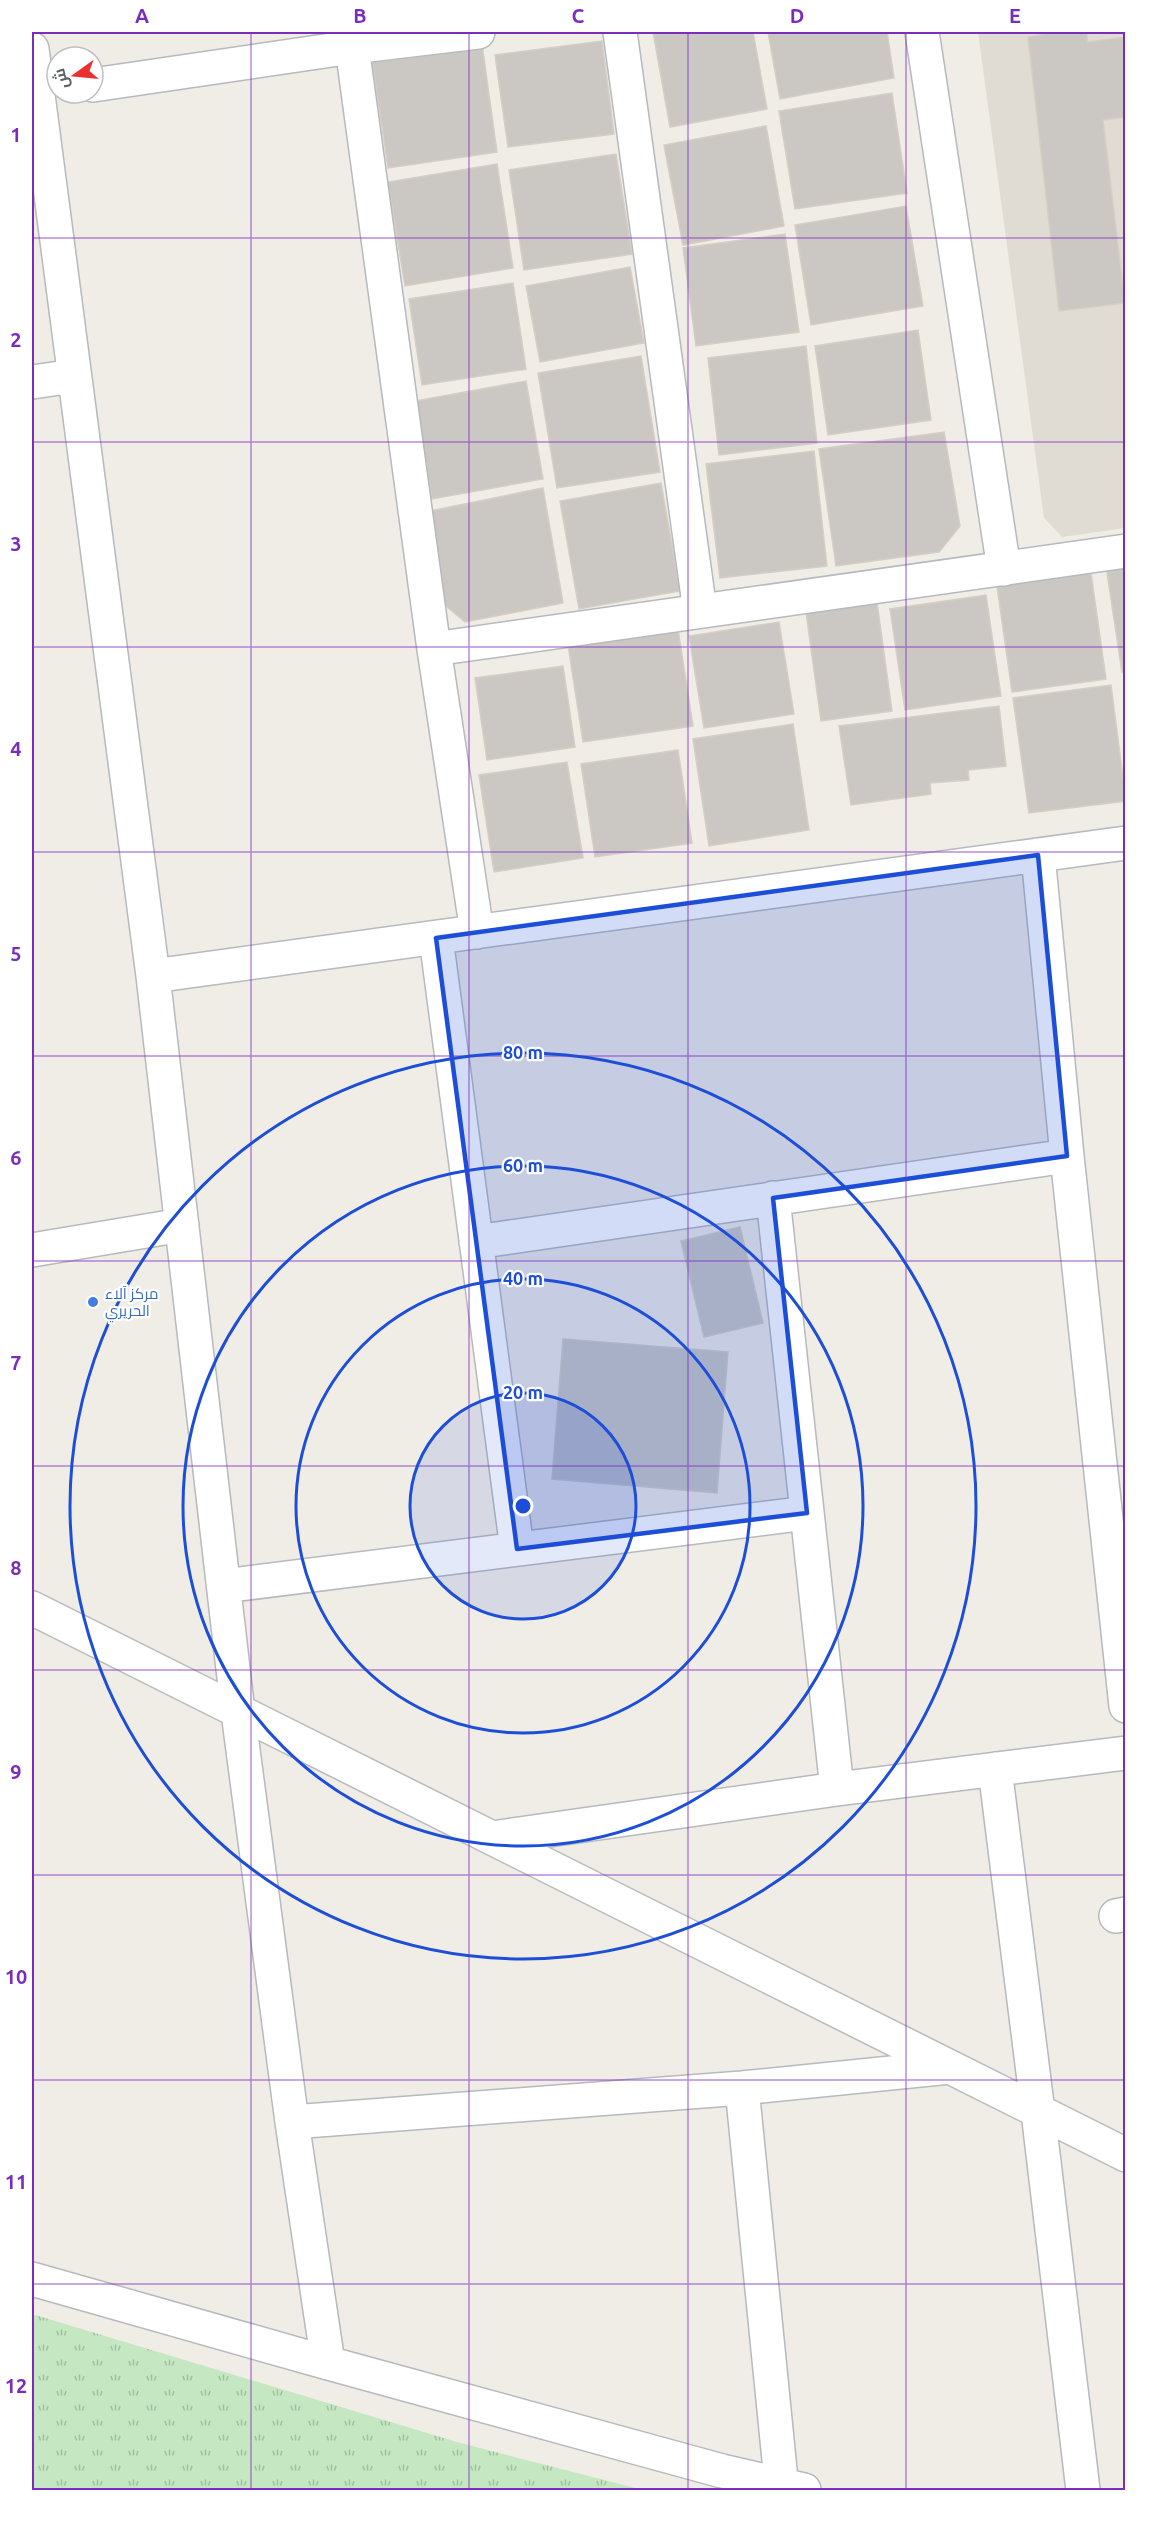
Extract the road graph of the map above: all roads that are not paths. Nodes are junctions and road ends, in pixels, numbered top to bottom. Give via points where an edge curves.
1 (473, 32) edge
2 (478, 32) edge
3 (620, 32) edge
4 (922, 32) edge
5 (352, 47) junction
6 (32, 49) edge
7 (105, 83) edge
8 (42, 93) edge
9 (74, 376) junction
10 (32, 382) edge
11 (1125, 551) edge
12 (1004, 569) junction
13 (700, 611) junction
14 (434, 649) junction
15 (1125, 843) edge
16 (1038, 855) junction
17 (477, 932) junction
18 (436, 938) junction
19 (153, 976) junction
20 (1067, 1156) junction
21 (773, 1198) junction
22 (182, 1225) junction
23 (476, 1242) junction
24 (32, 1250) edge
25 (1112, 1459) edge
26 (807, 1513) junction
27 (517, 1549) junction
28 (224, 1586) junction
29 (32, 1608) edge
30 (1125, 1706) edge
31 (238, 1712) junction
32 (1125, 1753) edge
33 (995, 1769) junction
34 (837, 1790) junction
35 (492, 1838) junction
36 (950, 2067) junction
37 (742, 2088) junction
38 (1038, 2112) junction
39 (292, 2122) junction
40 (1125, 2155) edge
41 (32, 2279) edge
42 (328, 2363) junction
43 (788, 2489) edge
44 (1083, 2490) edge

1 - 2 street
1 - 5 street
3 - 13 street
4 - 12 street
5 - 7 street
5 - 14 street
6 - 8 street
8 - 9 street
9 - 10 street
9 - 19 street
11 - 12 street
12 - 13 street
13 - 14 street
14 - 17 street
15 - 16 street
16 - 17 street
16 - 20 street
17 - 18 street
18 - 19 street
18 - 23 street
19 - 22 street
20 - 21 street
20 - 25 street
21 - 23 street
21 - 26 street
22 - 24 street
22 - 28 street
23 - 27 street
25 - 30 street
26 - 27 street
26 - 34 street
27 - 28 street
28 - 31 street
29 - 31 street
31 - 35 street
31 - 39 street
32 - 33 street
33 - 34 street
33 - 38 street
34 - 35 street
35 - 36 street
36 - 37 street
36 - 38 street
37 - 39 street
37 - 43 street
38 - 40 street
38 - 44 street
39 - 42 street
41 - 42 street
42 - 43 street

